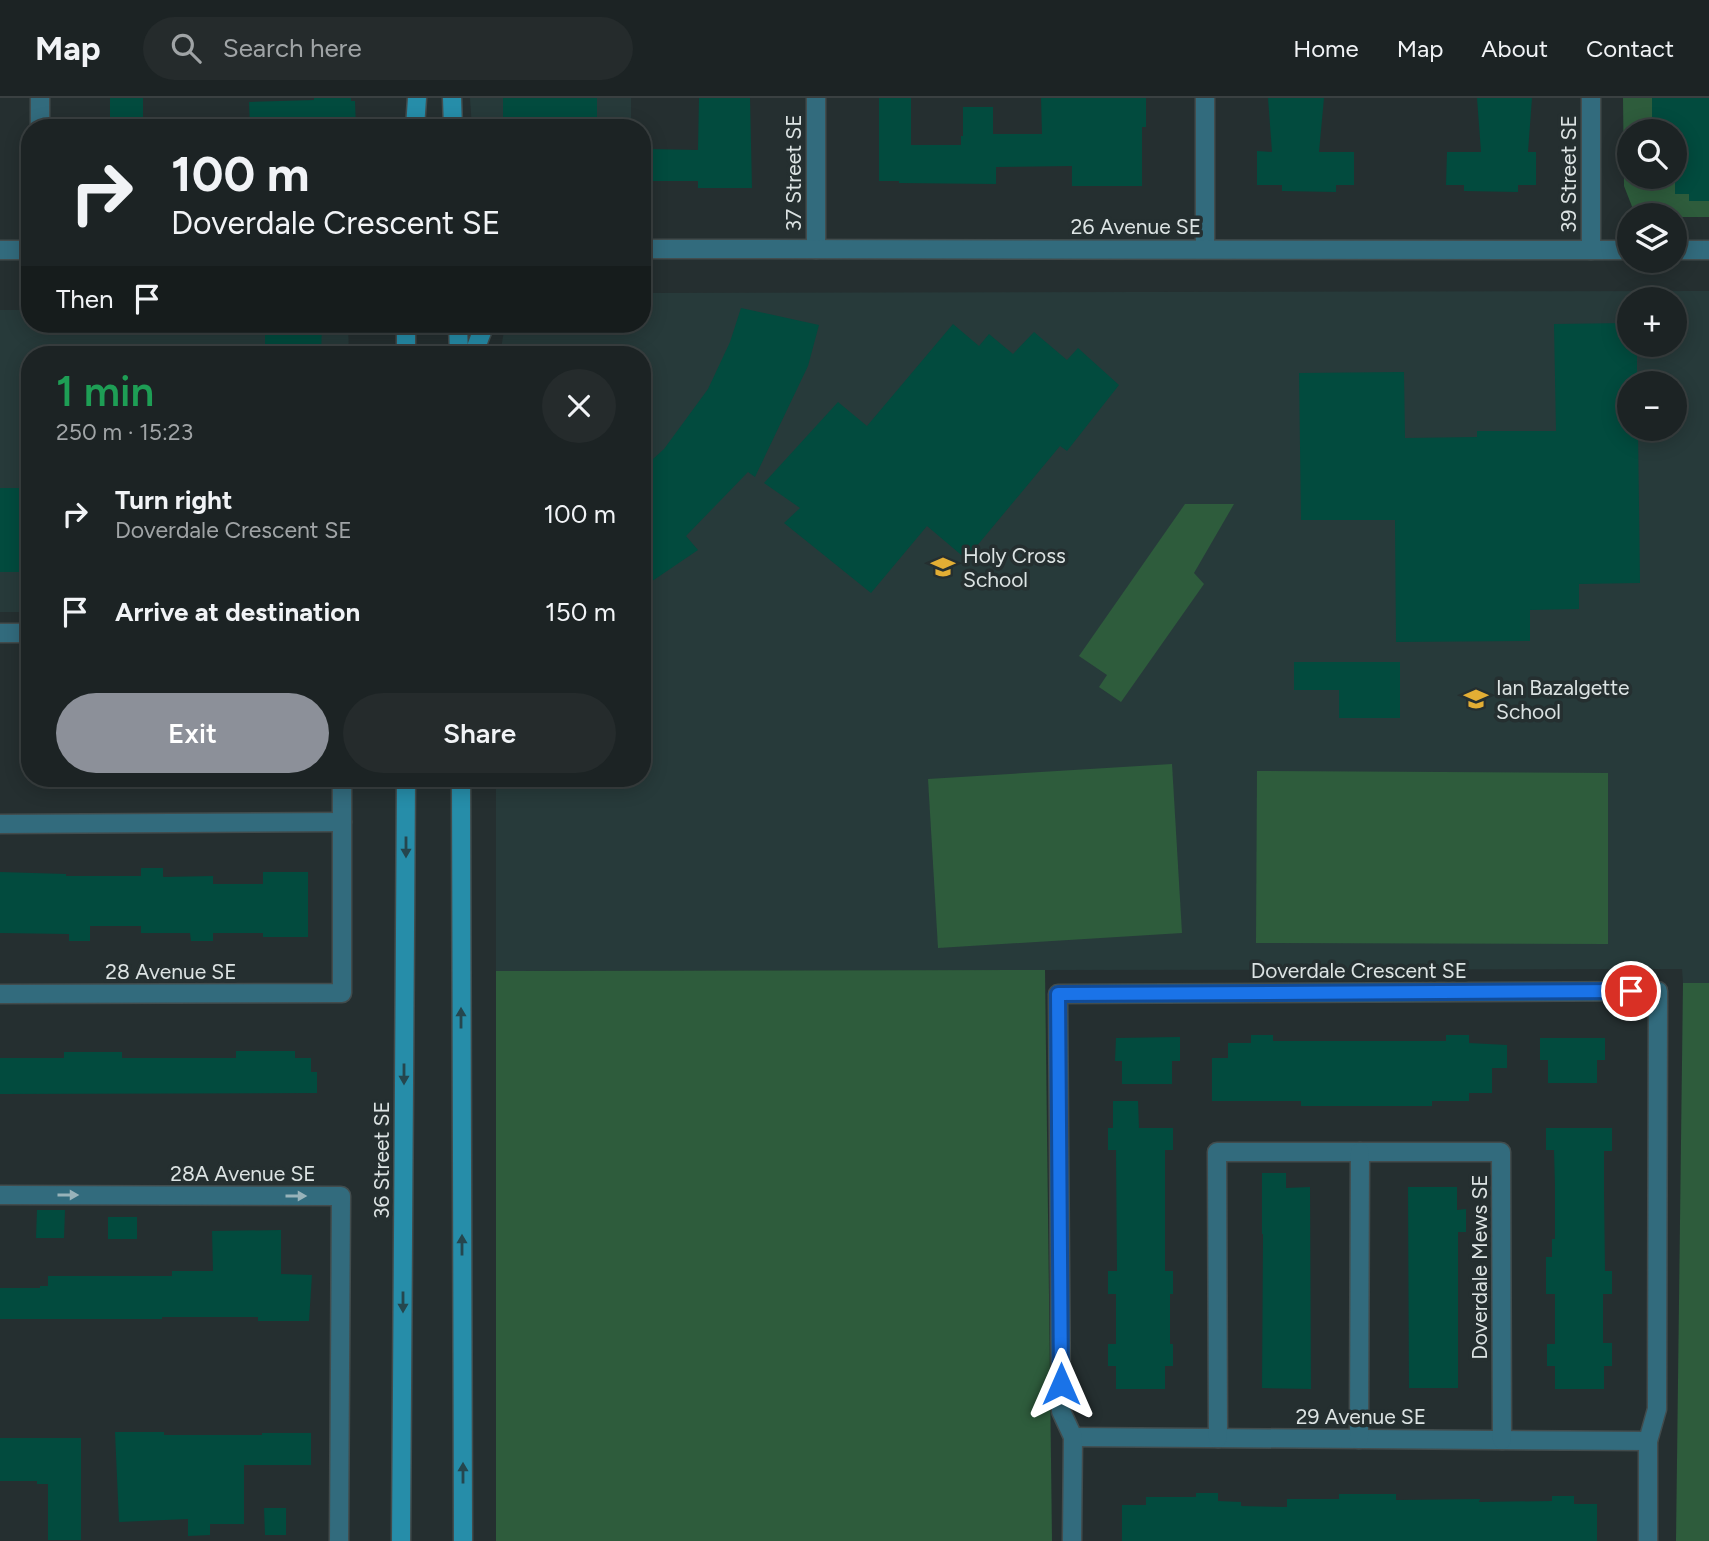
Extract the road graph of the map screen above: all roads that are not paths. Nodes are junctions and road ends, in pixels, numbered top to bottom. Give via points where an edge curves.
1 (40, 98) edge
2 (416, 98) edge
3 (452, 98) edge
4 (816, 98) edge
5 (1205, 98) edge
6 (1591, 98) edge
7 (40, 119) edge
8 (415, 119) edge
9 (453, 119) edge
10 (651, 249) edge
11 (816, 249) junction
12 (1205, 249) junction
13 (0, 250) edge
14 (21, 250) edge
15 (1591, 250) junction
16 (1617, 250) edge
17 (1687, 250) edge
18 (1709, 250) edge
19 (0, 633) edge
20 (21, 633) edge
21 (342, 787) edge
22 (406, 787) edge
23 (461, 787) edge
24 (342, 822) junction
25 (0, 824) edge
26 (0, 994) edge
27 (1360, 1152) junction
28 (0, 1195) edge
29 (1073, 1437) junction
30 (1218, 1438) junction
31 (1359, 1439) junction
32 (1502, 1440) junction
33 (1648, 1441) junction
34 (339, 1541) edge
35 (401, 1541) edge
36 (463, 1541) edge
37 (1072, 1541) edge
38 (1648, 1541) edge

1 - 7 street
2 - 8 main road
3 - 9 main road
4 - 11 street, 37 Street SE
5 - 12 street
6 - 15 street, 39 Street SE
10 - 11 street, 26 Avenue SE
11 - 12 street, 26 Avenue SE
12 - 15 street, 26 Avenue SE
13 - 14 street
15 - 16 street, 26 Avenue SE
17 - 18 street
19 - 20 street
21 - 24 street
22 -> 35 main road, 36 Street SE
36 -> 23 main road
24 - 25 street
24 - 26 street, 28 Avenue SE via 342,993
27 - 30 street, Doverdale Mews SE via 1217,1152
27 - 31 street
27 - 32 street, Doverdale Mews SE via 1501,1152
28 -> 34 street, 28A Avenue SE via 341,1196
29 - 30 street, 29 Avenue SE
29 - 33 street, Doverdale Crescent SE via 1061,1412 1058,994 1658,991 1657,1409
29 - 37 street, Doverdale Crescent SE
30 - 31 street, 29 Avenue SE
31 - 32 street, 29 Avenue SE
32 - 33 street, 29 Avenue SE
33 - 38 street, Doverdale Crescent SE

